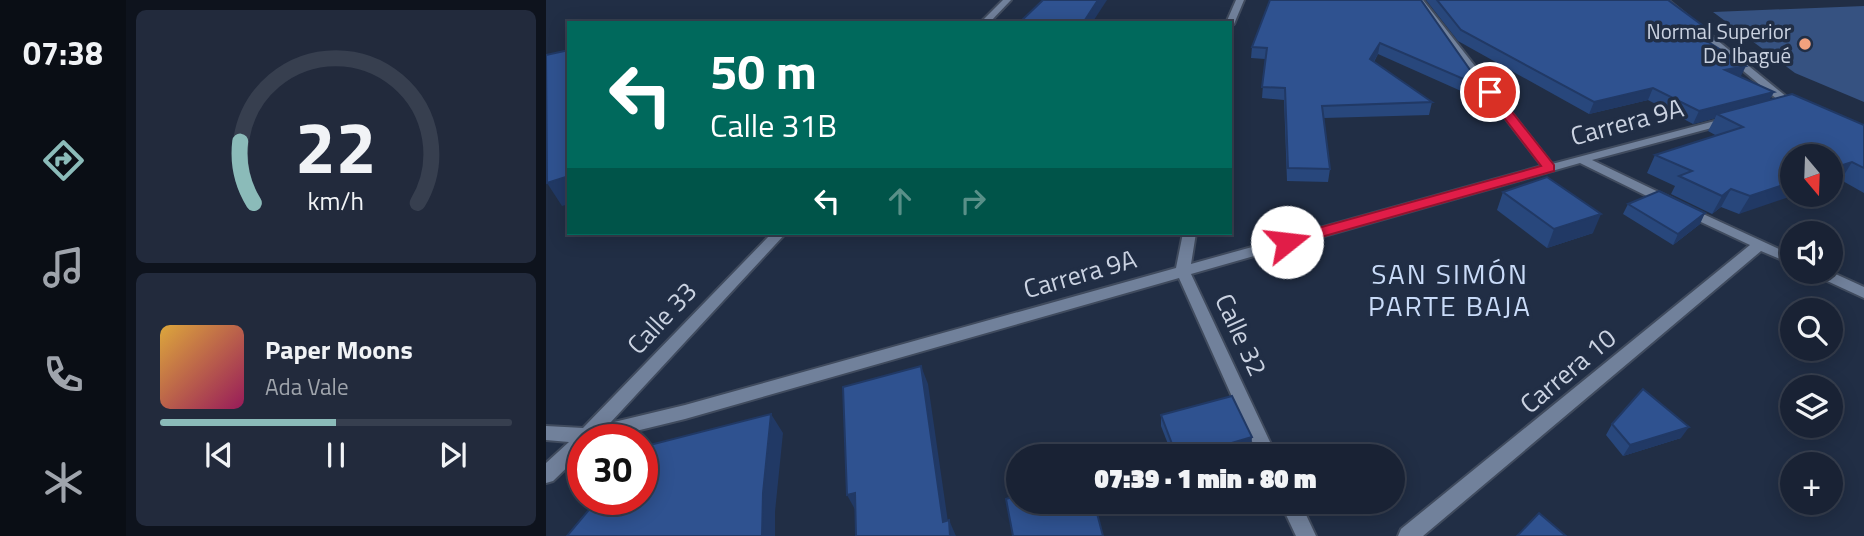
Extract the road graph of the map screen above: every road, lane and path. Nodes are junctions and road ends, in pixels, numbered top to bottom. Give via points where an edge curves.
1 (1007, 0) edge
2 (1240, 0) edge
3 (1419, 0) edge
4 (1663, 0) edge
5 (986, 21) edge
6 (1231, 21) edge
7 (1814, 113) edge
8 (1750, 114) edge
9 (1582, 160) junction
10 (1549, 168) junction
11 (777, 235) edge
12 (1189, 235) edge
13 (1759, 245) junction
14 (1780, 255) edge
15 (1183, 271) junction
16 (1843, 283) edge
17 (1864, 293) edge
18 (597, 424) edge
19 (638, 424) edge
20 (546, 433) edge
21 (567, 436) edge
22 (1262, 444) edge
23 (567, 455) edge
24 (546, 475) edge
25 (1296, 514) edge
26 (1306, 536) edge
27 (1408, 536) edge

1 - 5 street
2 - 6 street
3 - 10 street
4 - 7 street via 1782,105
8 - 9 street, Carrera 9A
9 - 10 street, Carrera 9A
9 - 13 street
10 - 15 street, Carrera 9A
11 - 18 street, Calle 33
12 - 15 street
13 - 14 street
13 - 27 street, Carrera 10
15 - 19 street, Carrera 9A
15 - 22 street, Calle 32
16 - 17 street
20 - 21 street, Carrera 9A
23 - 24 street, Calle 33
25 - 26 street

